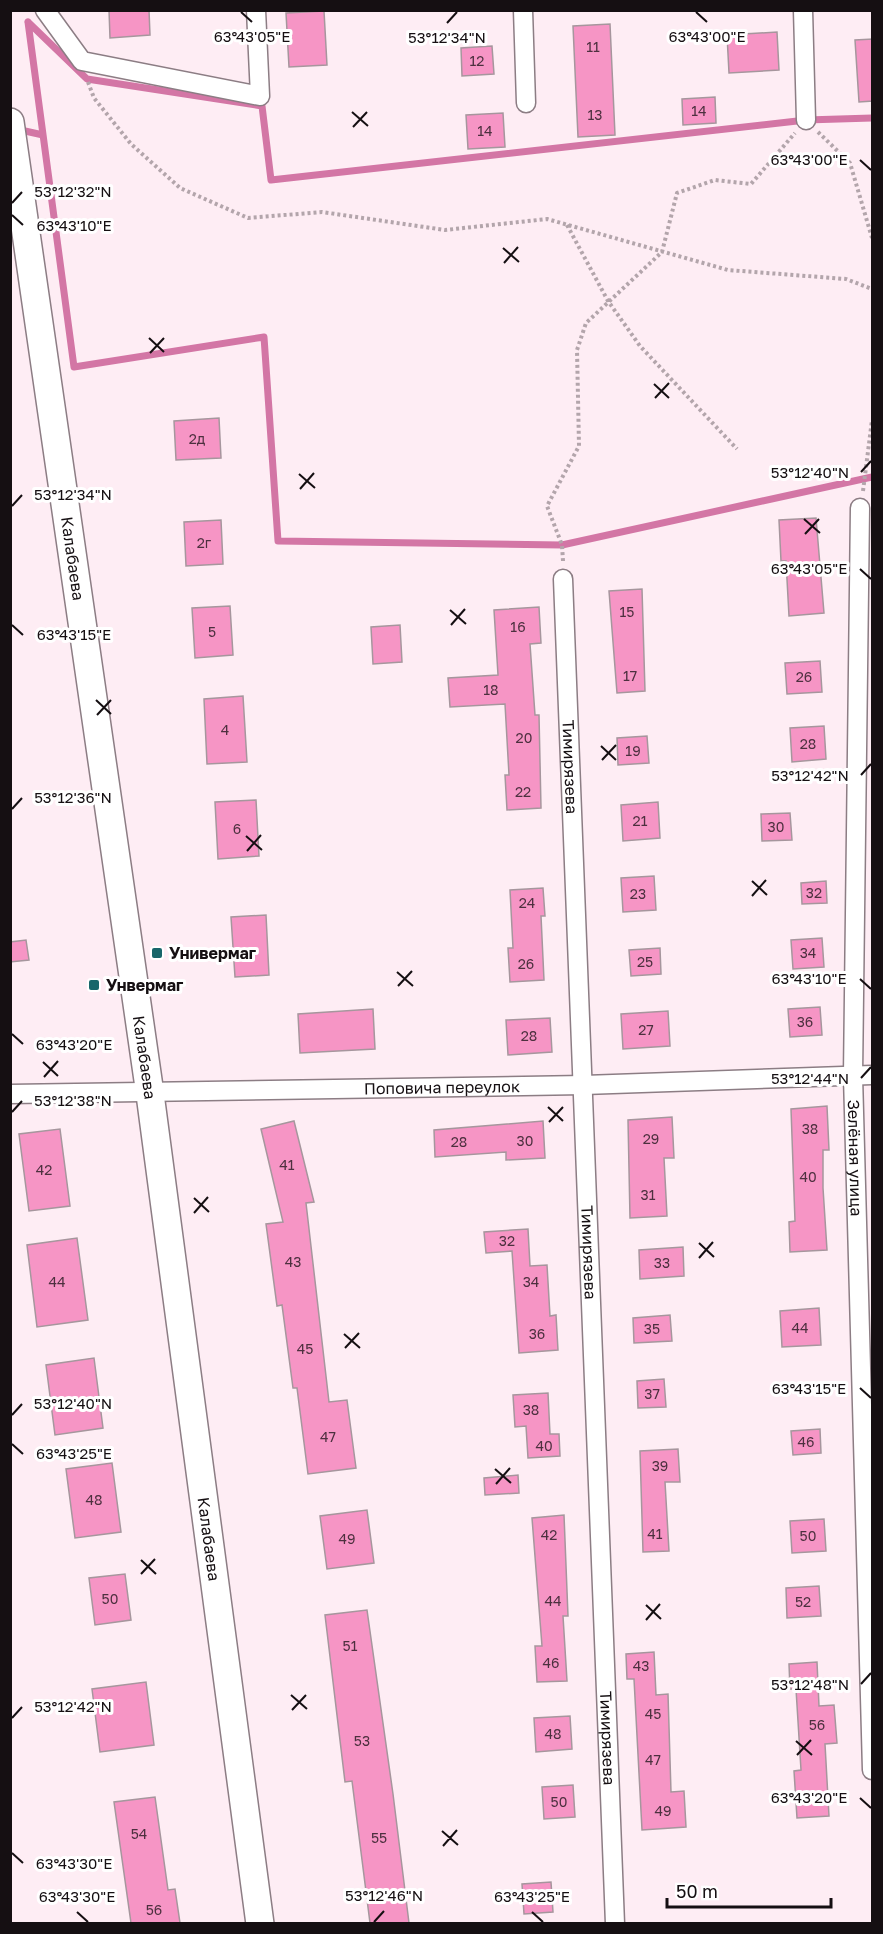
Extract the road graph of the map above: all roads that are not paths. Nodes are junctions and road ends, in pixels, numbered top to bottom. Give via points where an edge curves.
1 (45, 10) edge
2 (256, 10) edge
3 (524, 10) edge
4 (803, 10) edge
5 (526, 103) dead end
6 (806, 120) road end
7 (10, 122) edge
8 (860, 508) road end
9 (563, 579) road end
10 (853, 1076) junction
11 (873, 1076) edge
12 (584, 1085) junction
13 (10, 1094) edge
14 (150, 1094) junction
15 (873, 1770) edge
16 (260, 1923) edge
17 (615, 1923) edge

1 - 2 street via 82,61 260,96
3 - 5 street
4 - 6 street
7 - 14 street, Калабаева
8 - 10 street, Зелёная улица
9 - 12 street, Тимирязева
10 - 11 street, Поповича переулок
10 - 12 street, Поповича переулок
10 - 15 street, Зелёная улица
12 - 14 street, Поповича переулок
12 - 17 street, Тимирязева
13 - 14 street, Поповича переулок
14 - 16 street, Калабаева

